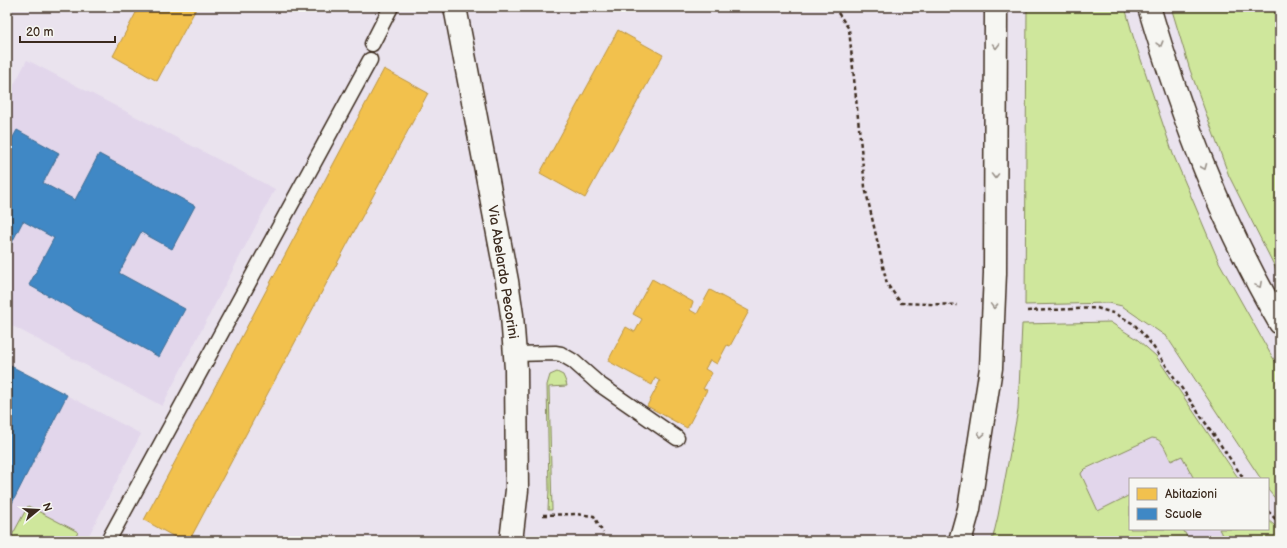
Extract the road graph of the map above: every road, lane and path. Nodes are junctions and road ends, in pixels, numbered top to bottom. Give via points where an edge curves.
1 (391, 7) edge
2 (454, 7) edge
3 (834, 7) edge
4 (996, 7) edge
5 (1150, 7) edge
6 (372, 44) dead end
7 (370, 60) dead end
8 (957, 305) dead end
9 (1027, 311) dead end
10 (1280, 324) edge
11 (515, 354) junction
12 (677, 438) dead end
13 (1243, 478) edge
14 (1269, 512) edge
15 (515, 515) junction
16 (1280, 524) edge
17 (603, 533) dead end
18 (108, 541) edge
19 (511, 541) edge
20 (960, 541) edge

1 - 6 lane
2 - 11 main road, Via Abelardo Pecorini via 507,281
3 - 8 path via 849,29 865,187 887,284 901,303
4 -> 20 main road via 995,273 991,368 969,509
5 -> 10 main road via 1181,106 1218,201
7 - 18 lane
9 - 13 path via 1097,308 1116,314 1134,324 1152,345
11 - 12 lane via 561,354 568,357 599,384
11 - 15 main road, Via Abelardo Pecorini
14 - 16 path
15 - 17 path via 594,516
15 - 19 main road, Via Abelardo Pecorini

